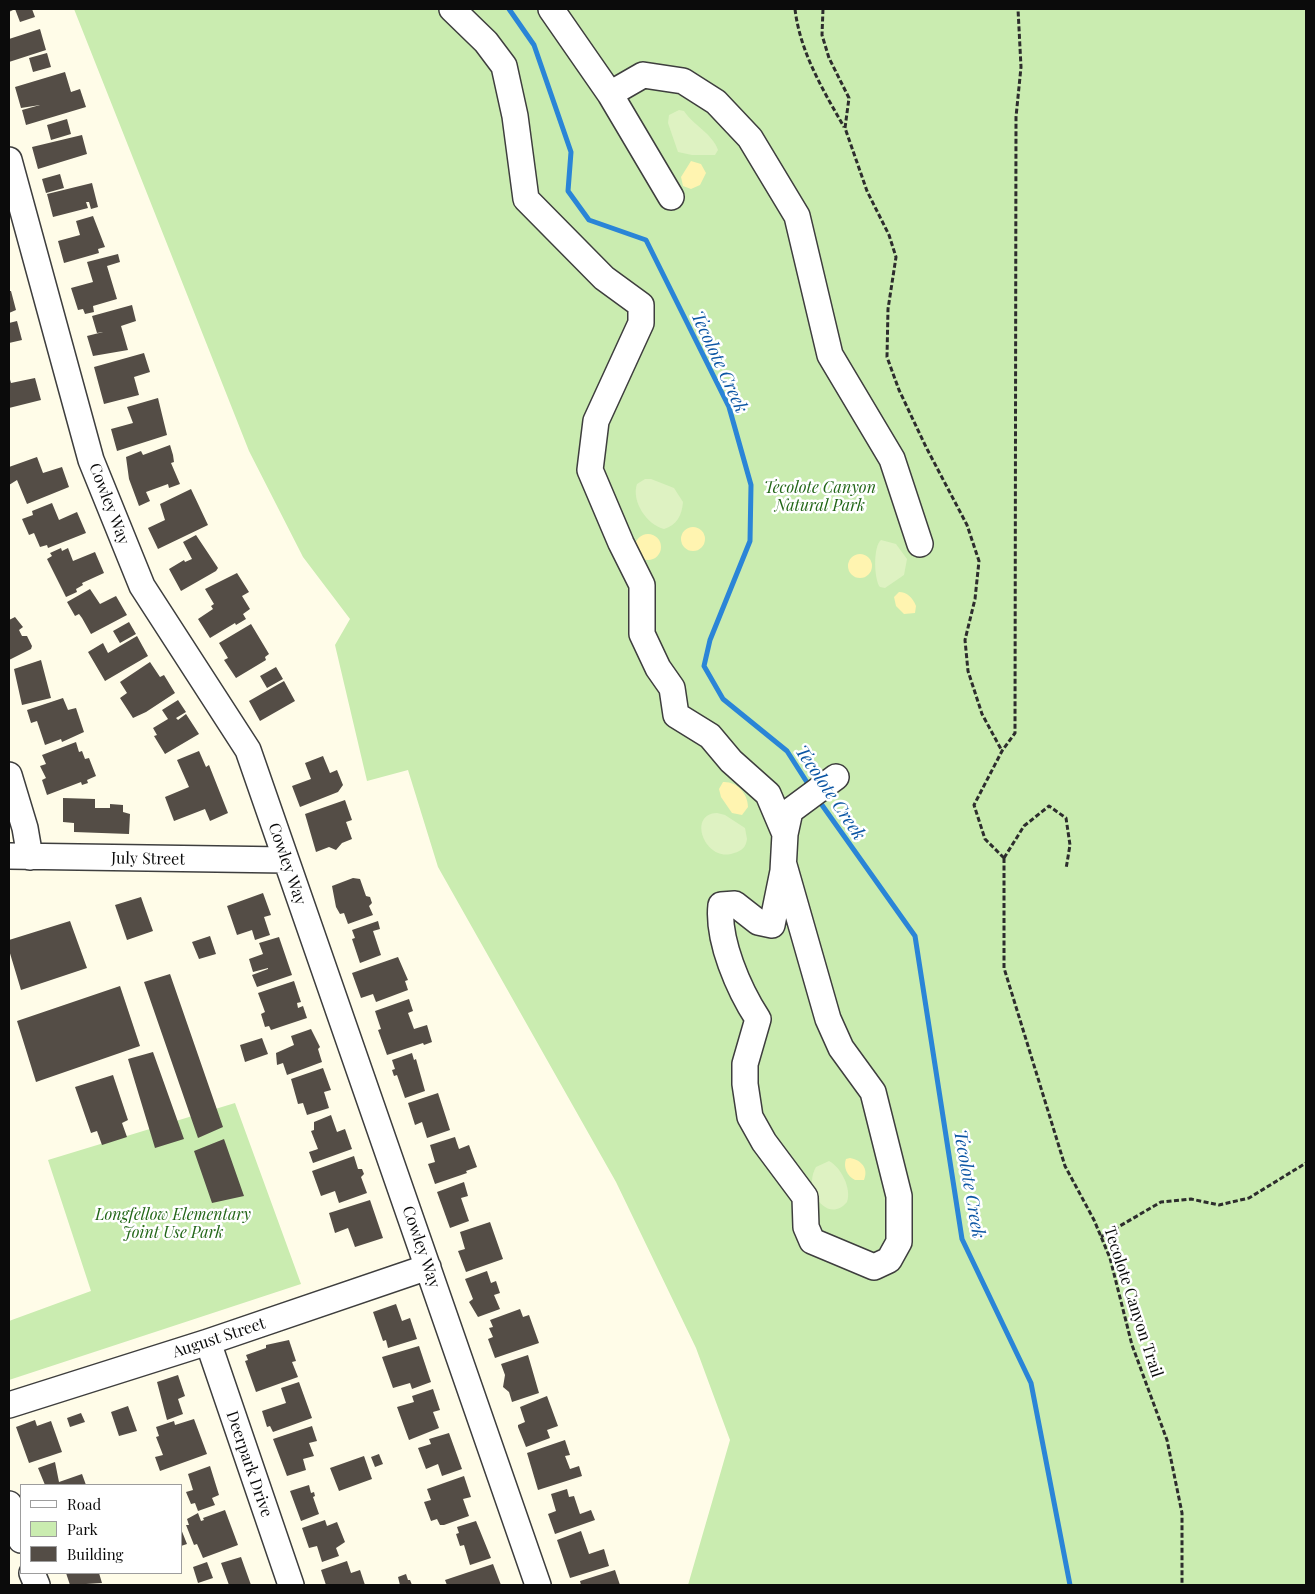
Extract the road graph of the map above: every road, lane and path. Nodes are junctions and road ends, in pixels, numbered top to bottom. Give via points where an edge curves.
1 (452, 9) edge
2 (551, 9) edge
3 (795, 9) edge
4 (823, 9) edge
5 (1018, 9) edge
6 (610, 94) junction
7 (844, 128) junction
8 (9, 160) edge
9 (670, 197) dead end
10 (920, 544) dead end
11 (1002, 752) junction
12 (9, 775) edge
13 (822, 788) dead end
14 (785, 834) junction
15 (19, 857) edge
16 (1004, 858) junction
17 (286, 860) junction
18 (784, 865) junction
19 (1066, 869) dead end
20 (1306, 1163) edge
21 (1101, 1237) junction
22 (428, 1267) junction
23 (208, 1342) junction
24 (9, 1405) edge
25 (9, 1504) edge
26 (20, 1537) edge
27 (290, 1585) edge
28 (538, 1585) edge
29 (1182, 1585) edge

1 - 14 street via 486,42 504,66 515,116 526,199 604,278 641,305 641,323 596,421 590,470 620,543 642,585 642,634 658,668 672,688 676,715 710,736 731,761 768,794
2 - 6 street
3 - 7 path via 798,34
4 - 7 path via 822,35 829,58 849,98
5 - 11 path via 1021,67 1016,117 1015,733
6 - 9 street
6 - 10 street via 643,75 684,81 716,102 750,138 797,216 830,355 892,459
7 - 11 path via 896,258 888,309 887,357 926,447 967,525 979,561 975,598 965,640 968,671 982,714
8 - 17 street, Cowley Way via 92,460 120,532 142,586 248,750
11 - 16 path via 974,804 985,839
12 - 15 street via 25,828
13 - 14 street via 790,811
14 - 18 street
15 - 17 street, July Street
16 - 19 path via 1024,826 1049,806 1066,818 1070,845
16 - 21 path, Tecolote Canyon Trail via 1004,968 1065,1166
17 - 22 street, Cowley Way
18 - 18 street via 772,925 758,922 735,904 721,905 719,918 744,997 758,1019 745,1064 750,1116 764,1142 805,1197 806,1227 812,1241 874,1267 889,1260 900,1242 900,1196 873,1092 841,1048 828,1019
20 - 21 path via 1249,1198 1219,1205 1191,1199 1161,1202
21 - 29 path, Tecolote Canyon Trail via 1110,1258 1132,1345 1167,1440 1182,1513
22 - 23 street, August Street
22 - 28 street, Cowley Way
23 - 24 street, August Street
23 - 27 street, Deerpark Drive
25 - 26 street

